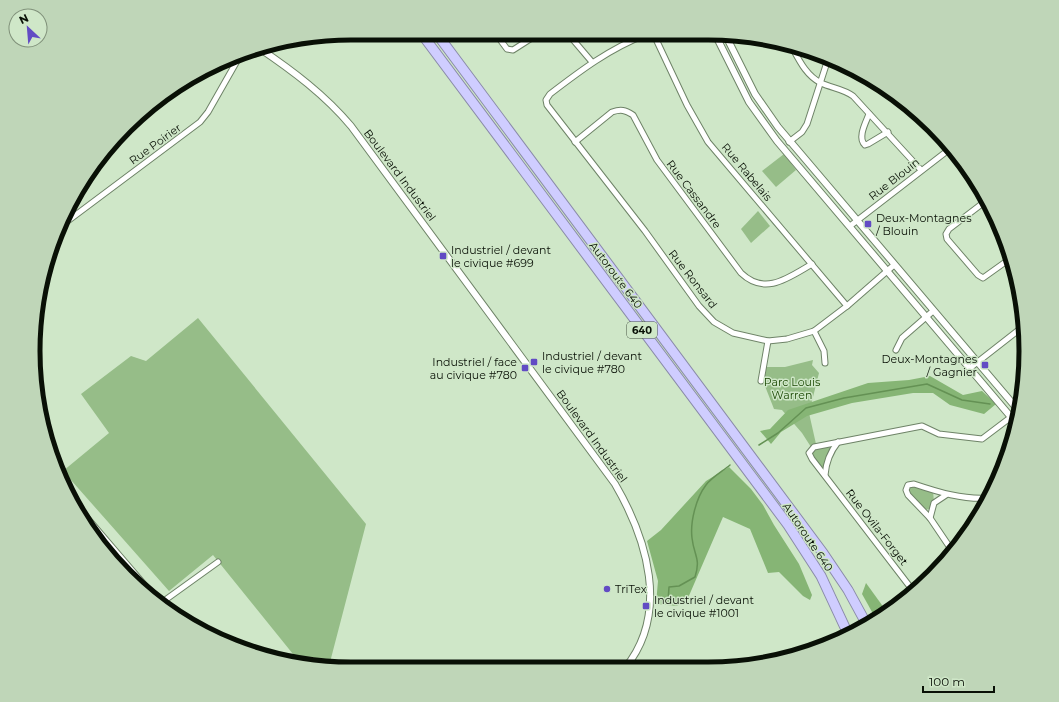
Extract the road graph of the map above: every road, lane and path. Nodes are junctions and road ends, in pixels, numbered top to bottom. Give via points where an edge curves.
1 (425, 40) edge
2 (441, 40) edge
3 (500, 40) edge
4 (529, 40) edge
5 (574, 40) edge
6 (633, 40) edge
7 (656, 40) edge
8 (718, 41) edge
9 (729, 41) edge
10 (266, 52) edge
11 (795, 53) edge
12 (236, 62) edge
13 (592, 62) junction
14 (827, 64) edge
15 (821, 83) junction
16 (870, 114) junction
17 (888, 132) junction
18 (575, 142) junction
19 (790, 142) junction
20 (946, 151) edge
21 (921, 170) junction
22 (982, 204) edge
23 (856, 220) junction
24 (69, 221) edge
25 (850, 226) junction
26 (1005, 262) edge
27 (812, 264) junction
28 (894, 265) junction
29 (887, 271) junction
30 (846, 306) junction
31 (933, 311) junction
32 (926, 317) junction
33 (814, 331) junction
34 (1018, 331) edge
35 (768, 341) junction
36 (896, 350) dead end
37 (825, 363) dead end
38 (978, 363) junction
39 (970, 368) junction
40 (761, 381) dead end
41 (1014, 405) edge
42 (1011, 417) joint
43 (838, 442) junction
44 (825, 475) junction
45 (946, 495) junction
46 (982, 498) edge
47 (930, 518) junction
48 (91, 522) edge
49 (949, 547) edge
50 (218, 562) dead end
51 (143, 582) edge
52 (910, 587) edge
53 (165, 600) edge
54 (864, 620) edge
55 (845, 630) edge
56 (629, 662) edge

1 - 55 highway, Autoroute 640 / 640 via 793,532 823,580
2 - 54 highway, Autoroute 640 / 640 via 820,548 846,586
3 - 4 street via 507,49 513,50
5 - 13 street
6 - 13 street
7 - 27 street, Rue Rabelais via 687,105 708,142
8 - 25 street via 749,102 777,141
9 - 19 street via 756,94
10 - 56 street, Boulevard Industriel via 305,81 351,126 615,484 639,532 651,584 650,606 644,631
11 - 15 street via 803,67
12 - 24 street, Rue Poirier via 200,122
13 - 18 street, Rue Ronsard via 550,94 546,100 547,105
14 - 15 street
15 - 16 street via 847,92
15 - 19 street via 808,124
16 - 17 street
16 - 17 street via 861,138 862,143 868,144
17 - 21 street
18 - 27 street, Rue Cassandre via 612,112 627,111 633,115 657,160 748,279 756,284 781,282
18 - 35 street, Rue Ronsard via 645,231 699,306 714,322 733,333
19 - 23 street
20 - 21 street, Rue Blouin
21 - 23 street, Rue Blouin
22 - 26 street via 949,229 947,239 978,276 983,278
23 - 25 street, Rue Blouin
23 - 28 street
25 - 29 street
27 - 30 street, Rue Rabelais
28 - 29 street, Rue Ronsard
28 - 31 street
29 - 30 street, Rue Ronsard
29 - 32 street
30 - 33 street, Rue Ronsard
31 - 32 street
31 - 38 street
32 - 36 street via 902,338
32 - 39 street
33 - 35 street, Rue Ronsard via 787,339
33 - 37 street via 824,351
34 - 38 street
35 - 40 street
38 - 39 street
38 - 41 street
39 - 42 street
42 - 43 street, Rue Ovila-Forget via 982,439 939,434 922,426
43 - 44 street via 831,451
43 - 44 street, Rue Ovila-Forget via 814,447 810,452
44 - 52 street, Rue Ovila-Forget
45 - 46 street
45 - 47 street via 934,503
45 - 47 street via 914,484 908,486 908,496
47 - 49 street
48 - 51 street
50 - 53 street

